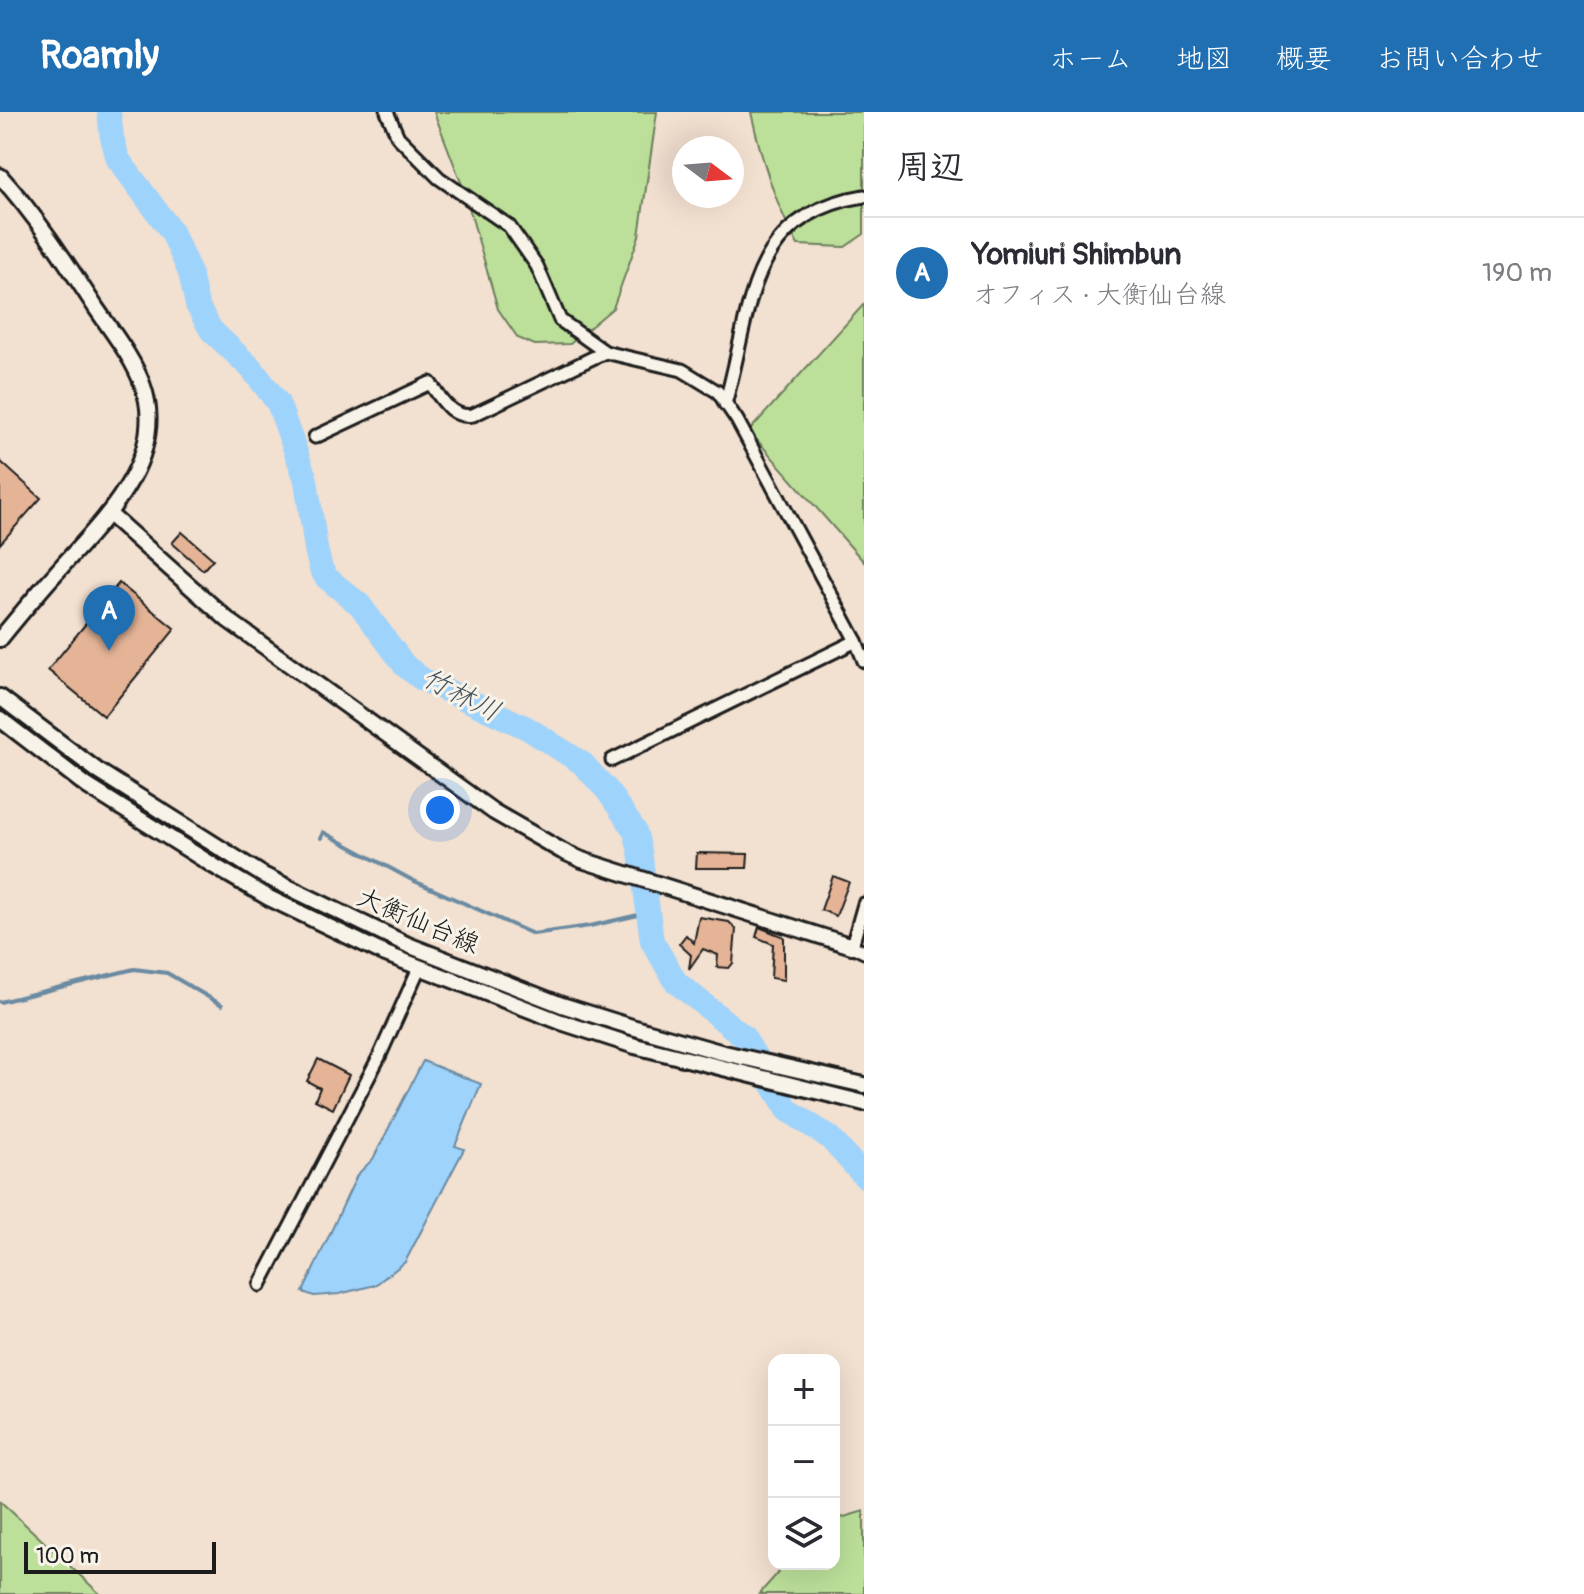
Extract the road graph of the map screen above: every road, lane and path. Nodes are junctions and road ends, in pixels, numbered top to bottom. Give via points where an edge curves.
1 (387, 112) edge
2 (0, 176) edge
3 (864, 196) edge
4 (605, 352) junction
5 (725, 404) junction
6 (315, 437) dead end
7 (109, 514) junction
8 (0, 639) edge
9 (856, 641) junction
10 (864, 661) edge
11 (0, 697) edge
12 (0, 719) edge
13 (612, 760) dead end
14 (864, 904) edge
15 (858, 949) edge
16 (419, 968) junction
17 (864, 1085) edge
18 (864, 1103) edge
19 (260, 1285) dead end

1 - 4 street via 398,137 439,178 509,226 537,266 560,320
2 - 7 main road via 54,244 143,387 145,447
3 - 5 street via 812,212 770,252 752,294
4 - 5 street via 682,370 718,392
4 - 6 street via 473,415 458,415 430,383
5 - 9 street
7 - 8 main road
7 - 15 main road via 228,620 494,812 562,851 627,876
9 - 10 street
9 - 13 street
11 - 17 main road, 大衡仙台線 via 111,779 263,875 352,920 562,1005 720,1052
12 - 16 main road, 大衡仙台線 via 87,786 228,874
14 - 15 street
16 - 18 main road, 大衡仙台線 via 635,1046
16 - 19 street via 379,1057

